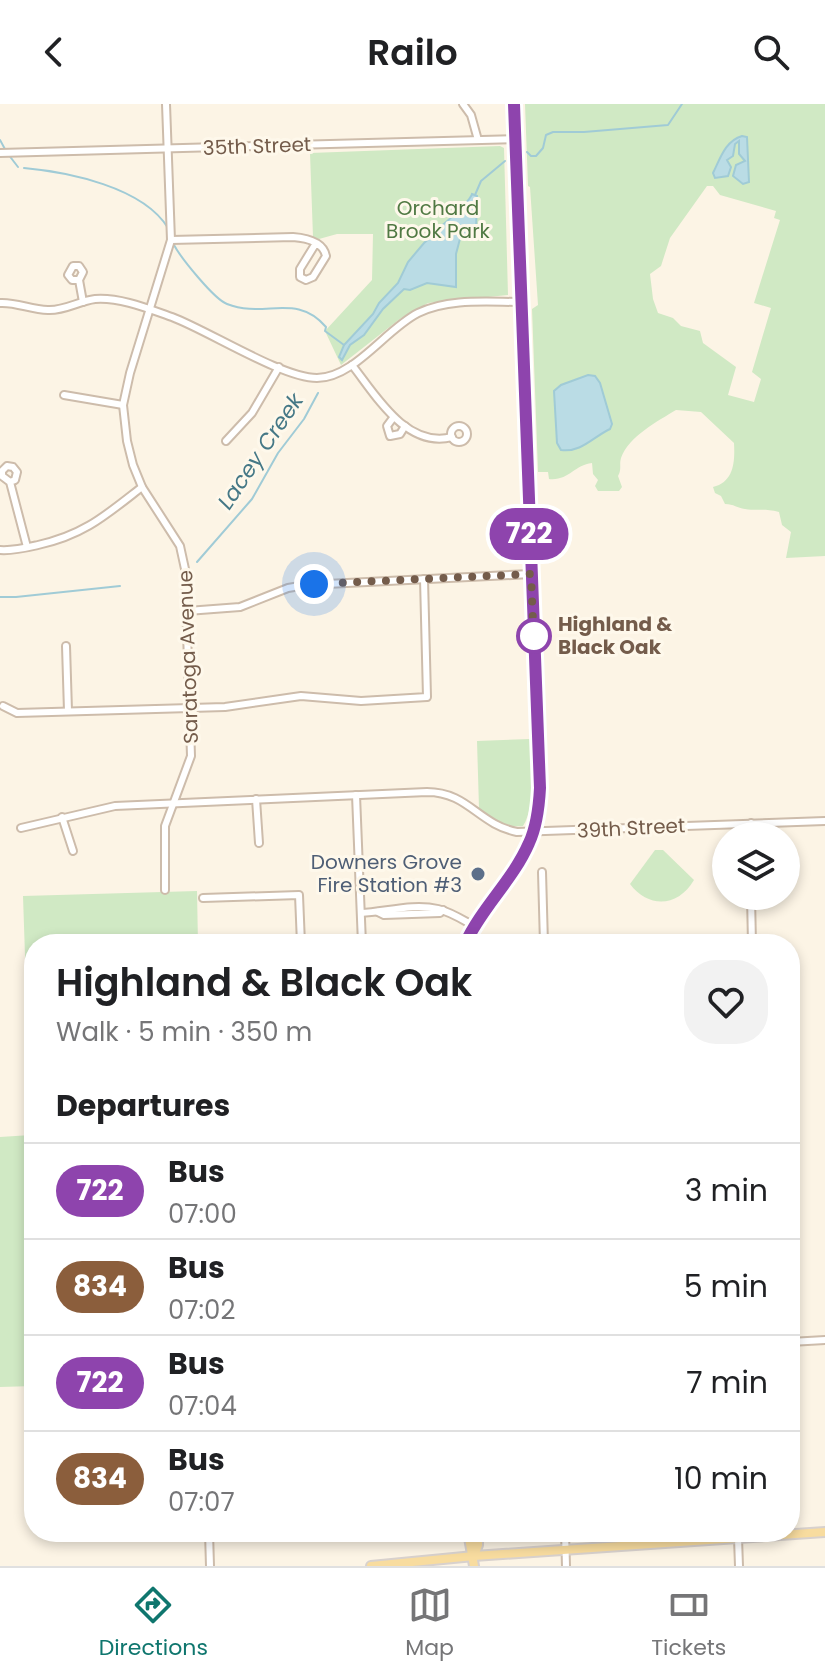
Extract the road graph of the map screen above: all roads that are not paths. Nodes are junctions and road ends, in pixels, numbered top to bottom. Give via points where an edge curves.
1 (166, 104) edge
2 (463, 104) edge
3 (514, 104) edge
4 (515, 139) junction
5 (478, 140) junction
6 (168, 149) junction
7 (0, 153) edge
8 (171, 240) junction
9 (316, 243) junction
10 (79, 280) dead end
11 (83, 302) junction
12 (520, 302) junction
13 (0, 303) edge
14 (149, 310) junction
15 (352, 365) junction
16 (279, 367) junction
17 (64, 395) dead end
18 (123, 405) junction
19 (393, 418) junction
20 (405, 426) junction
21 (452, 437) dead end
22 (226, 441) dead end
23 (10, 482) dead end
24 (142, 487) junction
25 (27, 547) junction
26 (0, 550) edge
27 (531, 574) junction
28 (424, 579) junction
29 (187, 611) junction
30 (66, 646) dead end
31 (3, 706) dead end
32 (190, 708) junction
33 (68, 711) junction
34 (356, 795) junction
35 (256, 799) junction
36 (174, 803) junction
37 (62, 817) junction
38 (825, 821) edge
39 (788, 822) edge
40 (712, 825) edge
41 (21, 828) dead end
42 (533, 833) junction
43 (259, 843) dead end
44 (73, 851) dead end
45 (542, 872) dead end
46 (165, 890) dead end
47 (203, 898) dead end
48 (751, 910) edge
49 (361, 913) junction
50 (474, 926) junction
51 (301, 934) edge
52 (362, 934) edge
53 (470, 934) edge
54 (544, 934) edge
55 (752, 934) edge
56 (825, 1340) edge
57 (800, 1341) edge
58 (825, 1532) edge
59 (800, 1533) edge
60 (209, 1542) edge
61 (468, 1542) edge
62 (566, 1542) edge
63 (634, 1542) edge
64 (738, 1542) edge
65 (566, 1550) junction
66 (474, 1561) edge
67 (382, 1565) edge
68 (210, 1566) edge
69 (371, 1566) edge
70 (566, 1566) edge
71 (739, 1566) edge

1 - 6 street, Saratoga Avenue
2 - 5 street
3 - 4 main road
4 - 5 street, 35th Street
4 - 12 main road
5 - 6 street, 35th Street
6 - 7 street, 35th Street
6 - 8 street, Saratoga Avenue
8 - 9 street via 293,237
8 - 14 street, Saratoga Avenue
9 - 9 street via 300,269 306,280 325,260 325,251
10 - 11 street
11 - 13 street via 45,311
11 - 14 street via 109,299
12 - 15 street via 431,308 407,320
12 - 27 main road
14 - 16 street
14 - 18 street, Saratoga Avenue
15 - 16 street via 321,378
15 - 19 street
16 - 22 street via 252,413
17 - 18 street
18 - 24 street, Saratoga Avenue via 128,447
19 - 20 street
19 - 20 street via 387,426 390,436 396,437
20 - 21 street via 428,437
23 - 25 street
24 - 25 street via 86,530
24 - 29 street, Saratoga Avenue via 180,546
25 - 26 street
27 - 28 street
27 - 42 main road via 540,788
28 - 29 street via 306,585 240,607
28 - 32 street via 427,697 361,701 301,696
29 - 32 street, Saratoga Avenue
30 - 33 street
31 - 33 street via 17,713
32 - 33 street
32 - 36 street, Saratoga Avenue via 191,756
34 - 35 street, 39th Street
34 - 42 street, 39th Street via 448,794 492,824
34 - 49 street
35 - 36 street, 39th Street
35 - 43 street
36 - 37 street, 39th Street via 106,807
36 - 46 street, Saratoga Avenue via 164,833
37 - 41 street, 39th Street
37 - 44 street
38 - 39 street, 39th Street
40 - 42 street, 39th Street
42 - 50 main road via 520,861
45 - 54 street
47 - 51 street via 299,895
48 - 55 street
49 - 50 street via 443,910
49 - 52 street
50 - 53 main road
56 - 57 street
58 - 59 main road
60 - 68 street
61 - 66 main road
62 - 65 street
63 - 65 main road
64 - 71 street
65 - 66 main road
65 - 70 street
66 - 67 main road
67 - 69 main road

